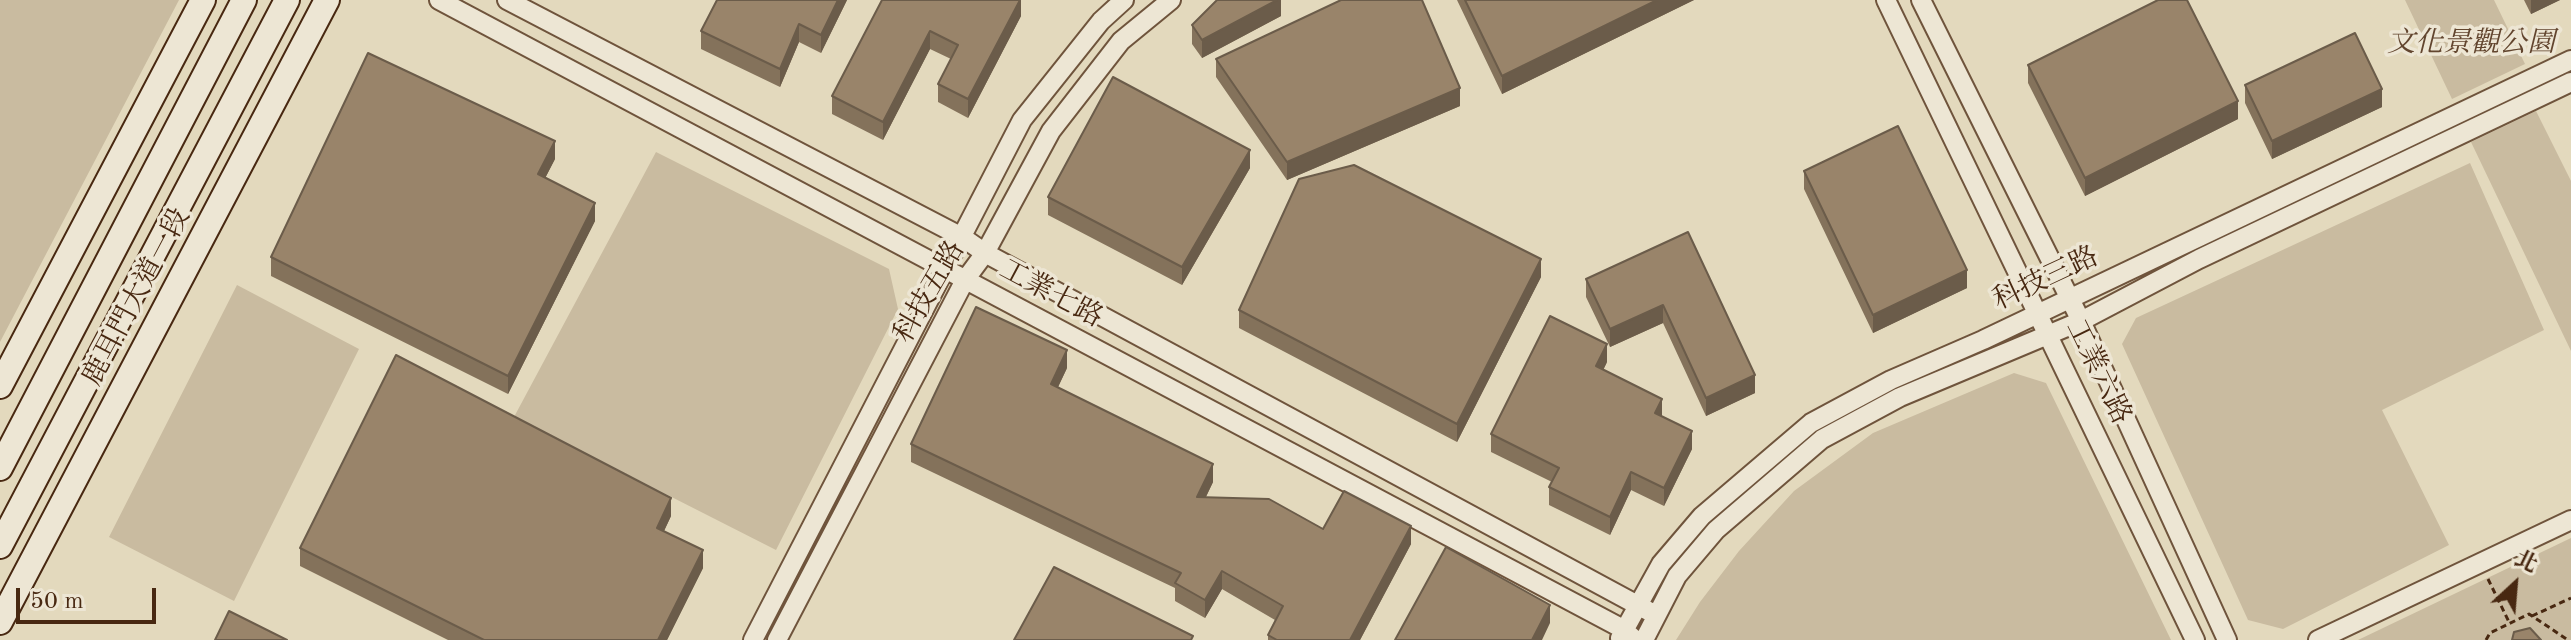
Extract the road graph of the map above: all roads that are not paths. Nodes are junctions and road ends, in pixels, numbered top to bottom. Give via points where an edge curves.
1 (203, 0) edge
2 (244, 0) edge
3 (287, 0) edge
4 (327, 0) edge
5 (439, 0) edge
6 (507, 0) edge
7 (1124, 0) edge
8 (1171, 0) edge
9 (1886, 0) edge
10 (1921, 0) edge
11 (2571, 60) edge
12 (2571, 82) edge
13 (962, 237) junction
14 (985, 253) junction
15 (945, 270) junction
16 (965, 280) junction
17 (2069, 299) junction
18 (2038, 313) junction
19 (2081, 321) junction
20 (2049, 335) junction
21 (0, 386) edge
22 (0, 468) edge
23 (2571, 520) edge
24 (0, 546) edge
25 (1637, 604) junction
26 (1654, 614) junction
27 (0, 622) edge
28 (1626, 636) edge
29 (753, 640) edge
30 (777, 640) edge
31 (1644, 640) edge
32 (2195, 640) edge
33 (2227, 640) edge
34 (2318, 640) edge

1 - 21 street
2 - 22 street, 鹿耳門大道一段
3 - 24 street, 鹿耳門大道一段
4 - 27 street, 鹿耳門大道一段
5 - 15 street, 工業七路
6 - 13 street, 工業七路
7 - 13 street, 科技五路 via 1022,120
8 - 14 street, 科技五路 via 1121,41 1051,131
9 - 18 street, 工業六路
10 - 17 street, 工業六路
11 - 17 street, 科技三路
12 - 19 street, 科技三路
13 - 14 street, 工業七路
13 - 15 street, 科技五路
14 - 16 street, 科技五路
14 - 25 street, 工業七路
15 - 16 street, 工業七路
15 - 29 street, 科技五路
16 - 28 street, 工業七路
16 - 30 street, 科技五路
17 - 18 street, 科技三路
17 - 19 street, 工業六路
18 - 20 street, 工業六路
18 - 25 street, 科技三路 via 1811,423 1702,516 1661,564
19 - 20 street, 科技三路
19 - 33 street, 工業六路
20 - 26 street, 科技三路 via 1900,397 1822,439 1716,530 1677,576
20 - 32 street, 工業六路
23 - 34 street
25 - 26 street, 工業七路
25 - 28 street, 科技三路
26 - 31 street, 科技三路

